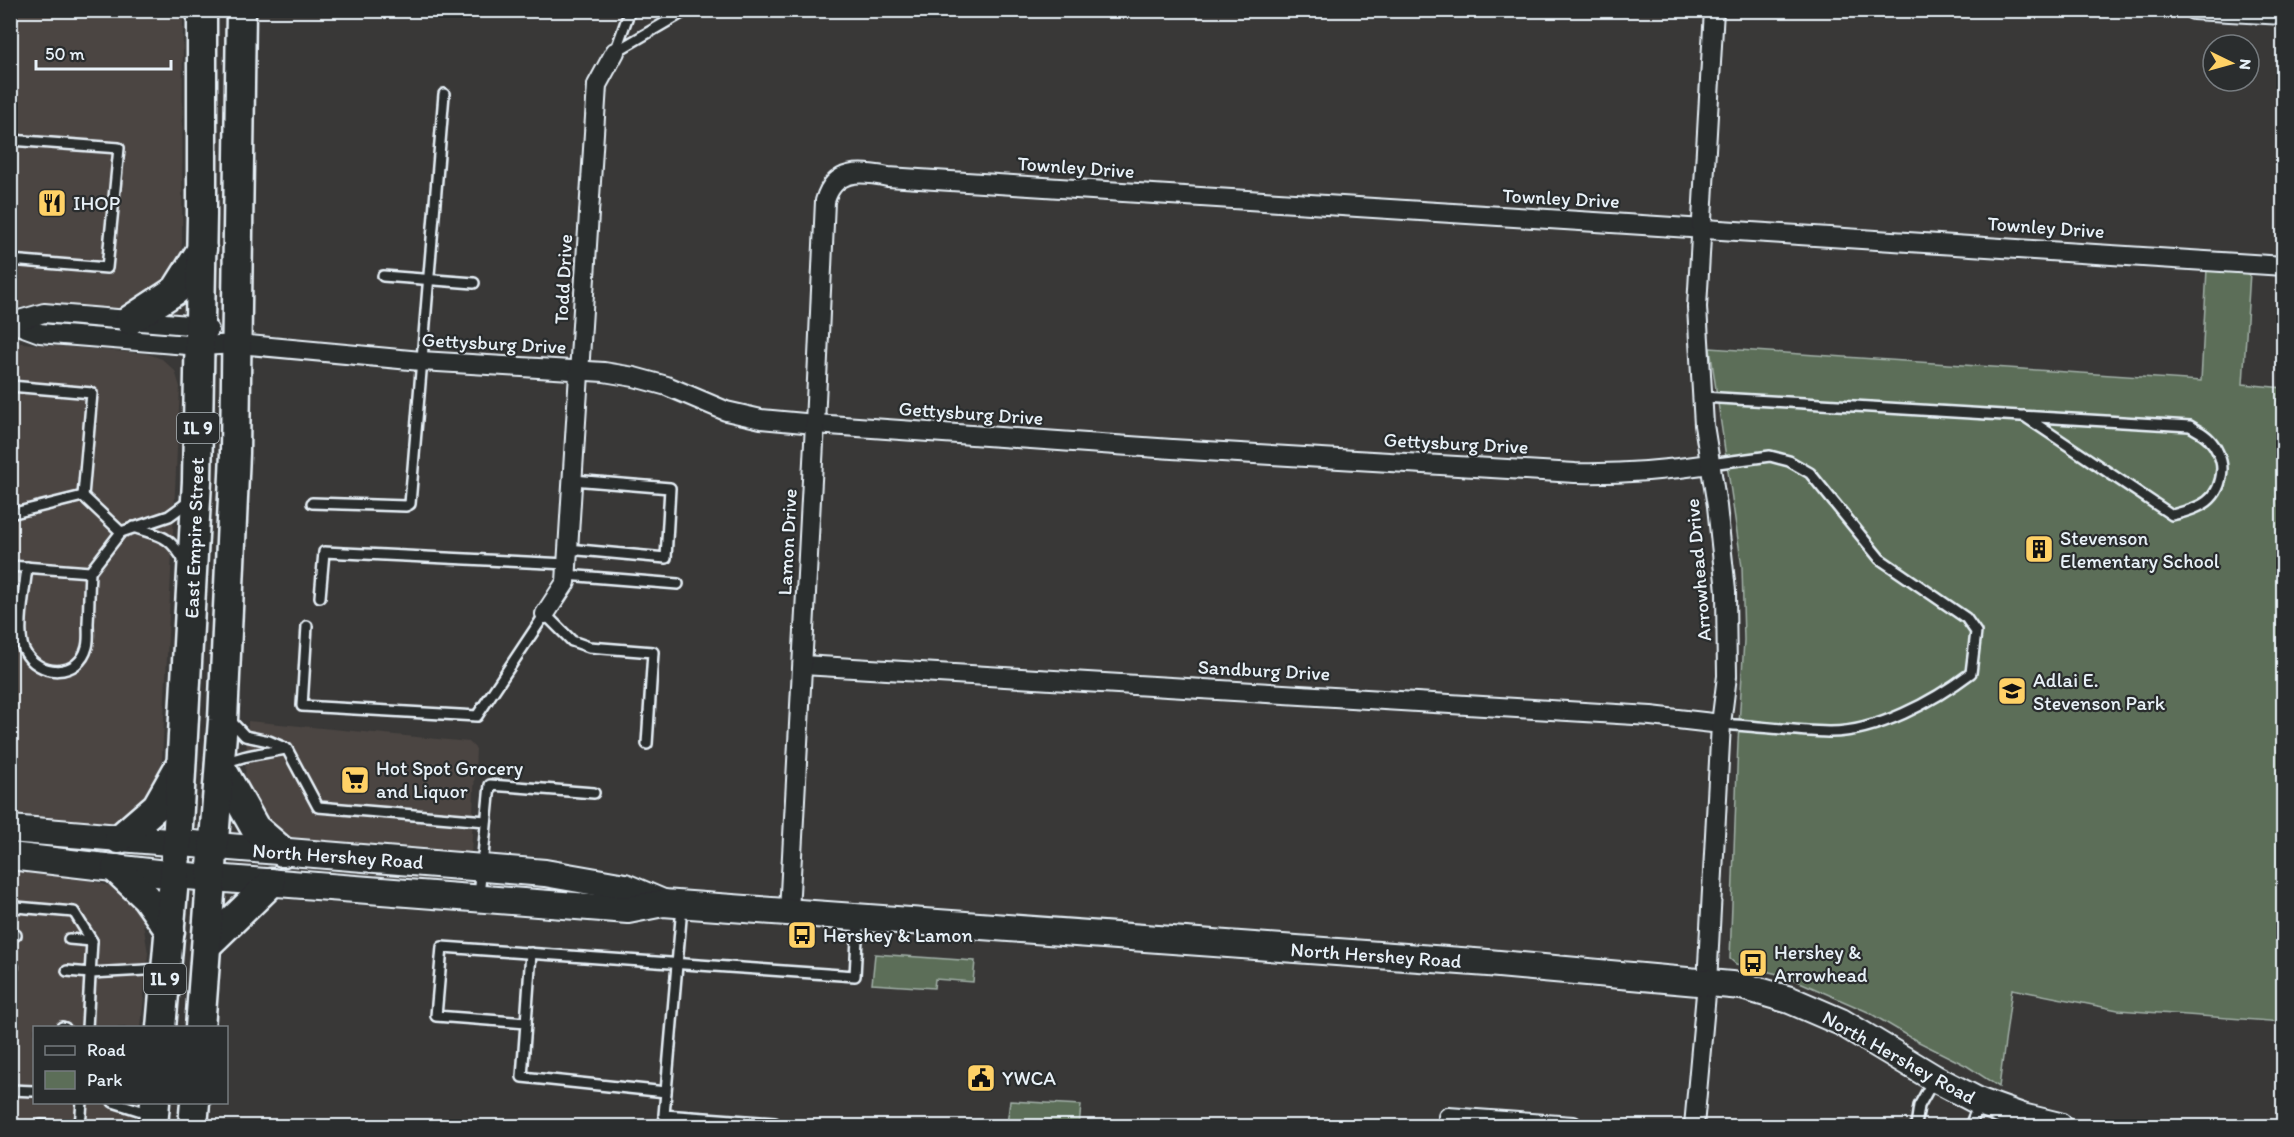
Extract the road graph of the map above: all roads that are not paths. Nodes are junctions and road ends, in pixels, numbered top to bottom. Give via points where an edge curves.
1 (202, 10) edge
2 (241, 10) edge
3 (630, 10) edge
4 (687, 10) edge
5 (1714, 10) edge
6 (2193, 10) edge
7 (2283, 15) edge
8 (615, 52) junction
9 (444, 94) dead end
10 (10, 140) edge
11 (837, 179) joint
12 (1700, 228) junction
13 (202, 249) junction
14 (10, 260) edge
15 (2283, 266) edge
16 (384, 276) dead end
17 (428, 279) junction
18 (474, 283) dead end
19 (130, 320) junction
20 (11, 325) edge
21 (200, 336) junction
22 (237, 344) junction
23 (422, 362) junction
24 (580, 371) junction
25 (10, 386) edge
26 (1702, 397) junction
27 (2024, 416) junction
28 (815, 424) junction
29 (1710, 464) junction
30 (573, 480) junction
31 (83, 496) junction
32 (196, 497) junction
33 (312, 502) dead end
34 (10, 514) edge
35 (133, 527) junction
36 (121, 531) junction
37 (567, 563) junction
38 (10, 566) edge
39 (27, 567) junction
40 (90, 572) junction
41 (192, 574) junction
42 (678, 584) dead end
43 (320, 597) dead end
44 (545, 614) junction
45 (307, 626) dead end
46 (803, 665) junction
47 (223, 713) junction
48 (1721, 724) junction
49 (647, 744) dead end
50 (285, 749) junction
51 (182, 762) junction
52 (219, 766) junction
53 (594, 793) dead end
54 (486, 820) junction
55 (10, 829) edge
56 (119, 839) junction
57 (177, 844) junction
58 (214, 847) junction
59 (283, 852) junction
60 (10, 856) edge
61 (482, 867) junction
62 (116, 868) junction
63 (174, 876) junction
64 (212, 879) junction
65 (271, 883) junction
66 (479, 899) junction
67 (672, 904) junction
68 (10, 910) edge
69 (789, 912) junction
70 (858, 917) junction
71 (170, 931) junction
72 (69, 939) dead end
73 (93, 941) junction
74 (207, 945) junction
75 (531, 953) junction
76 (677, 963) junction
77 (166, 969) junction
78 (67, 971) dead end
79 (91, 973) junction
80 (1707, 983) junction
81 (526, 1023) junction
82 (87, 1026) edge
83 (161, 1026) edge
84 (200, 1026) edge
85 (1934, 1078) junction
86 (10, 1090) edge
87 (33, 1091) edge
88 (666, 1092) junction
89 (1980, 1102) junction
90 (82, 1104) edge
91 (120, 1104) edge
92 (195, 1104) edge
93 (154, 1114) edge
94 (1448, 1117) dead end
95 (775, 1123) dead end
96 (46, 1126) edge
97 (54, 1126) edge
98 (80, 1126) edge
99 (193, 1126) edge
100 (1574, 1126) edge
101 (1694, 1126) edge
102 (1916, 1126) edge
103 (1970, 1126) edge
104 (2059, 1126) edge

1 - 13 main road, East Empire Street / IL 9
2 - 22 main road, East Empire Street / IL 9
3 - 8 lane
4 - 8 lane
5 - 12 street, Arrowhead Drive
6 - 7 street
8 - 24 street, Todd Drive via 597,85
9 - 17 lane
10 - 14 lane via 118,148 107,268
11 - 12 street, Townley Drive via 863,174
11 - 28 street, Lamon Drive via 828,189 825,201
12 - 15 street, Townley Drive
12 - 26 street, Arrowhead Drive via 1697,307
13 - 19 main road via 176,290
13 - 21 main road, East Empire Street / IL 9
16 - 17 lane
17 - 18 lane
17 - 23 lane
19 - 20 street via 44,313
19 - 21 street
20 - 21 street via 40,333
21 - 22 street
21 - 32 main road, East Empire Street / IL 9
22 - 23 street, Gettysburg Drive
22 - 47 main road, East Empire Street / IL 9
23 - 24 street, Gettysburg Drive
23 - 33 lane via 410,504
24 - 28 street, Gettysburg Drive via 634,377 726,411 760,419
24 - 30 street, Todd Drive
25 - 31 lane via 92,393
26 - 27 lane
26 - 29 street, Arrowhead Drive
27 - 27 lane via 2172,515 2192,510 2214,497 2221,484 2222,460 2210,439 2190,426
28 - 29 street, Gettysburg Drive via 1575,473 1625,474
28 - 46 street, Lamon Drive
29 - 48 street, Arrowhead Drive via 1726,591 1727,676
29 - 48 lane via 1770,456 1810,473 1880,559 1966,618 1976,632 1971,673 1918,707 1864,727 1830,732
30 - 37 street, Todd Drive
30 - 37 lane via 670,488 666,558
31 - 34 lane
31 - 36 lane
32 - 35 lane via 170,516
32 - 41 main road, East Empire Street / IL 9
35 - 36 lane
35 - 41 lane via 164,537 175,545
36 - 40 lane
37 - 42 lane
37 - 43 lane via 324,552
37 - 44 street, Todd Drive via 566,582
38 - 39 lane
39 - 40 lane
39 - 40 lane via 21,634 24,650 34,663 50,672 66,670 81,660 87,646
41 - 51 main road, East Empire Street / IL 9
44 - 45 lane via 477,716 302,706
44 - 49 lane via 572,641 654,652
46 - 48 street, Sandburg Drive via 1651,716
46 - 69 street, Lamon Drive
47 - 50 lane via 245,736
47 - 52 main road, East Empire Street / IL 9
48 - 80 street, Arrowhead Drive
50 - 52 lane via 243,755
50 - 54 lane via 318,807
51 - 56 main road via 157,806
51 - 57 main road, East Empire Street / IL 9
52 - 58 main road, East Empire Street / IL 9
52 - 59 main road via 255,828
53 - 54 lane via 490,785
54 - 61 lane
55 - 56 main road, North Hershey Road
56 - 57 main road, North Hershey Road
57 - 58 main road, North Hershey Road
57 - 63 main road, East Empire Street / IL 9
58 - 59 main road, North Hershey Road
58 - 64 main road, East Empire Street / IL 9
59 - 61 main road, North Hershey Road
60 - 62 main road, North Hershey Road
61 - 66 lane
61 - 67 main road, North Hershey Road via 625,887
62 - 63 main road, North Hershey Road
62 - 71 main road via 146,897
63 - 64 main road, North Hershey Road
63 - 71 main road, East Empire Street / IL 9
64 - 65 main road, North Hershey Road
64 - 74 main road, East Empire Street / IL 9
65 - 66 main road, North Hershey Road
65 - 74 main road
66 - 67 main road, North Hershey Road via 628,910
67 - 69 main road, North Hershey Road
67 - 76 lane
68 - 73 lane via 16,907 74,912
69 - 70 main road, North Hershey Road
70 - 76 lane via 855,976
70 - 80 main road, North Hershey Road
71 - 77 main road, East Empire Street / IL 9
72 - 73 lane
73 - 79 lane
74 - 84 main road, East Empire Street / IL 9
75 - 76 lane
75 - 81 lane
75 - 81 lane via 442,947 436,1016
76 - 88 lane
77 - 79 lane
77 - 83 main road, East Empire Street / IL 9
78 - 79 lane
79 - 82 lane
80 - 85 main road, North Hershey Road via 1742,986 1790,1000 1841,1022
80 - 101 street, Arrowhead Drive
81 - 88 lane via 522,1077
85 - 89 main road, North Hershey Road
85 - 102 lane via 1919,1106
86 - 87 lane
88 - 95 lane via 664,1115
89 - 103 lane
89 - 104 main road, North Hershey Road
90 - 98 lane
91 - 93 lane
92 - 99 main road
94 - 100 street
96 - 97 lane

